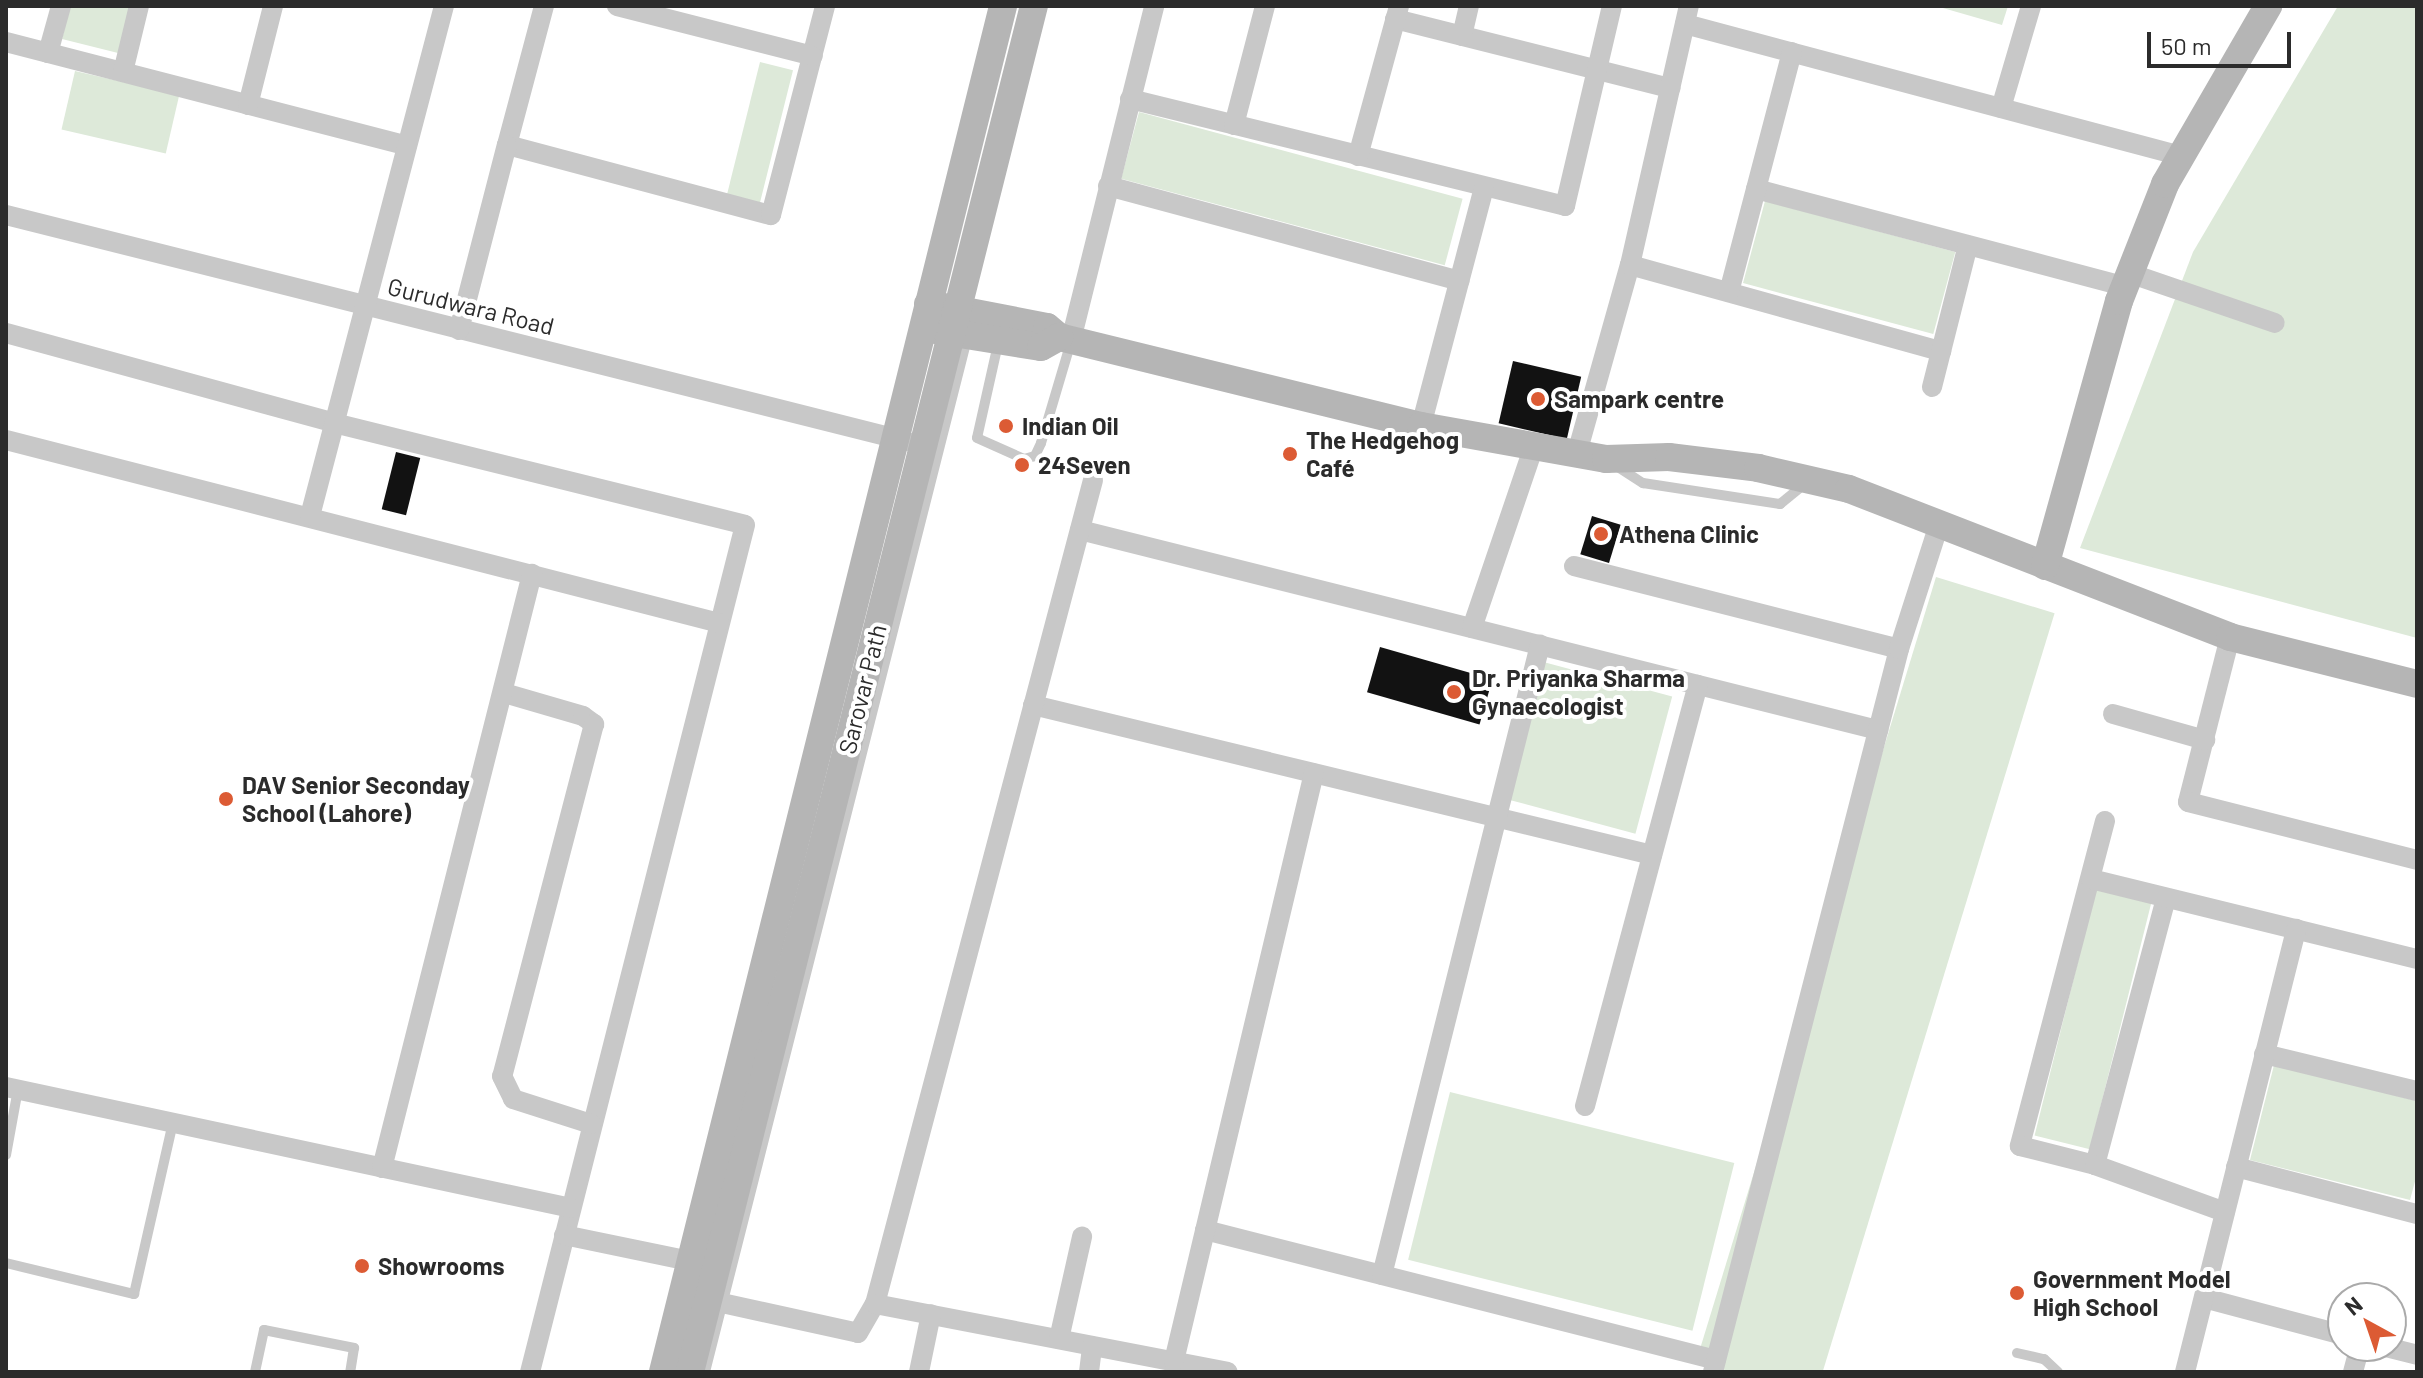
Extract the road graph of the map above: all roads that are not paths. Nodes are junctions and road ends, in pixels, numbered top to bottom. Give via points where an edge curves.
1 (61, 6) edge
2 (139, 6) edge
3 (273, 6) edge
4 (444, 6) edge
5 (544, 6) edge
6 (617, 6) edge
7 (825, 6) edge
8 (1003, 6) edge
9 (1034, 6) edge
10 (1154, 6) edge
11 (1265, 6) edge
12 (1469, 6) edge
13 (1612, 6) edge
14 (2031, 6) edge
15 (2268, 6) edge
16 (1397, 13) edge
17 (1687, 15) edge
18 (1462, 36) junction
19 (6, 42) edge
20 (1792, 52) junction
21 (48, 53) junction
22 (813, 56) junction
23 (1597, 70) junction
24 (123, 72) junction
25 (1670, 88) junction
26 (1130, 99) junction
27 (248, 105) junction
28 (2001, 108) junction
29 (1234, 125) junction
30 (507, 145) junction
31 (407, 146) junction
32 (1358, 156) junction
33 (2181, 156) junction
34 (1108, 186) junction
35 (1484, 188) junction
36 (1756, 189) junction
37 (6, 215) edge
38 (1968, 245) junction
39 (1630, 265) junction
40 (2127, 280) junction
41 (1459, 281) junction
42 (1729, 292) junction
43 (364, 305) junction
44 (926, 316) junction
45 (2275, 323) dead end
46 (958, 327) junction
47 (459, 330) junction
48 (6, 333) edge
49 (1065, 338) junction
50 (999, 341) junction
51 (1941, 351) junction
52 (1932, 387) dead end
53 (334, 423) junction
54 (1421, 426) junction
55 (895, 438) junction
56 (6, 440) edge
57 (923, 446) junction
58 (1534, 446) junction
59 (1577, 453) junction
60 (1093, 480) dead end
61 (310, 516) junction
62 (1940, 521) junction
63 (1080, 530) junction
64 (1574, 566) dead end
65 (2045, 566) junction
66 (532, 574) junction
67 (719, 623) junction
68 (1472, 628) junction
69 (2230, 637) junction
70 (1540, 645) junction
71 (1899, 649) junction
72 (2417, 684) edge
73 (1698, 685) junction
74 (504, 693) junction
75 (1033, 705) junction
76 (2113, 714) dead end
77 (1878, 730) junction
78 (2205, 740) junction
79 (1314, 773) junction
80 (1493, 816) junction
81 (2105, 821) dead end
82 (1652, 855) junction
83 (2417, 860) edge
84 (2091, 879) junction
85 (2166, 898) junction
86 (2296, 929) junction
87 (2417, 959) edge
88 (2264, 1054) junction
89 (12, 1088) edge
90 (2417, 1091) edge
91 (1585, 1106) dead end
92 (173, 1123) junction
93 (591, 1124) junction
94 (6, 1155) edge
95 (2095, 1165) junction
96 (2236, 1167) junction
97 (382, 1168) junction
98 (571, 1208) junction
99 (2225, 1212) junction
100 (2417, 1214) edge
101 (1205, 1230) junction
102 (564, 1235) junction
103 (1082, 1237) dead end
104 (690, 1261) junction
105 (6, 1263) edge
106 (1382, 1275) junction
107 (2204, 1298) junction
108 (722, 1303) junction
109 (875, 1304) junction
110 (931, 1314) junction
111 (708, 1328) junction
112 (2327, 1331) edge
113 (1059, 1339) junction
114 (1092, 1346) junction
115 (2017, 1353) dead end
116 (1174, 1361) junction
117 (1714, 1366) edge
118 (255, 1372) edge
119 (350, 1372) edge
120 (530, 1372) edge
121 (663, 1372) edge
122 (690, 1372) edge
123 (705, 1372) edge
124 (919, 1372) edge
125 (1089, 1372) edge
126 (1228, 1372) edge
127 (2058, 1372) edge
128 (2185, 1372) edge

1 - 21 street
2 - 24 street
3 - 27 street
4 - 31 street
5 - 30 street
6 - 22 street
7 - 22 street
8 - 44 main road, Sarovar Path
9 - 46 main road, Sarovar Path
10 - 26 street
11 - 29 street
12 - 18 street
13 - 23 street
14 - 28 street
15 - 33 main road
16 - 18 street
16 - 32 street
17 - 20 street
17 - 25 street
18 - 23 street
19 - 21 street
20 - 28 street
20 - 36 street
21 - 24 street
22 - 30 street via 771,215
23 - 25 street
23 - 35 street via 1565,206
24 - 27 street
25 - 39 street
26 - 29 street
26 - 34 street
27 - 31 street
28 - 33 street
29 - 32 street
30 - 47 street
31 - 43 street
32 - 35 street
33 - 40 main road
34 - 41 street
34 - 49 street
35 - 41 street
36 - 38 street
36 - 42 street
37 - 43 street, Gurudwara Road
38 - 40 street
38 - 51 street
39 - 42 street
39 - 59 street
40 - 45 street
40 - 65 main road
41 - 54 street
42 - 51 street
43 - 47 street, Gurudwara Road
43 - 53 street
44 - 46 main road
44 - 55 main road, Sarovar Path
46 - 49 main road via 1047,327
46 - 50 main road
46 - 57 main road, Sarovar Path
46 - 108 lane
47 - 55 street, Gurudwara Road
48 - 53 street
49 - 50 main road via 1041,347
49 - 50 lane via 1041,443 1035,456 1024,459 977,438
49 - 54 main road
51 - 52 street
53 - 61 street
53 - 67 street via 745,525
54 - 58 main road
55 - 57 street, Gurudwara Road
55 - 104 main road, Sarovar Path
56 - 61 street
57 - 111 main road, Sarovar Path
58 - 59 main road
58 - 68 street
59 - 62 main road via 1606,459 1669,457 1809,480
60 - 63 street
61 - 66 street
62 - 65 main road
62 - 71 street
63 - 68 street
63 - 75 street
64 - 71 street
65 - 69 main road
66 - 67 street
66 - 74 street
67 - 93 street
68 - 70 street
69 - 72 main road
69 - 78 street
70 - 73 street
70 - 80 street
71 - 77 street
73 - 77 street
73 - 82 street
74 - 93 street via 594,724 502,1076 513,1099
74 - 97 street
75 - 79 street
75 - 109 street
76 - 78 street
77 - 117 street
78 - 83 street via 2188,802
79 - 80 street
79 - 101 street
80 - 82 street
80 - 106 street
81 - 84 street
82 - 91 street
84 - 85 street
84 - 95 street via 2020,1146
85 - 86 street
85 - 95 street
86 - 87 street
86 - 88 street
88 - 90 street
88 - 96 street
89 - 92 street
89 - 94 lane
92 - 97 street
92 - 105 lane via 134,1294
93 - 98 street
95 - 99 street
96 - 99 street
96 - 100 street
97 - 98 street
98 - 102 street
99 - 107 street
101 - 106 street
101 - 116 street
102 - 104 street
102 - 120 street
103 - 113 street
104 - 121 main road, Sarovar Path
106 - 117 street
107 - 112 street
107 - 128 street
108 - 109 street via 858,1333
108 - 111 lane
109 - 110 street
110 - 113 street
110 - 124 street
111 - 122 main road, Sarovar Path
111 - 123 lane
113 - 114 street
114 - 116 street
114 - 125 street
115 - 127 lane via 2044,1359
116 - 126 street
118 - 119 lane via 264,1330 354,1348

